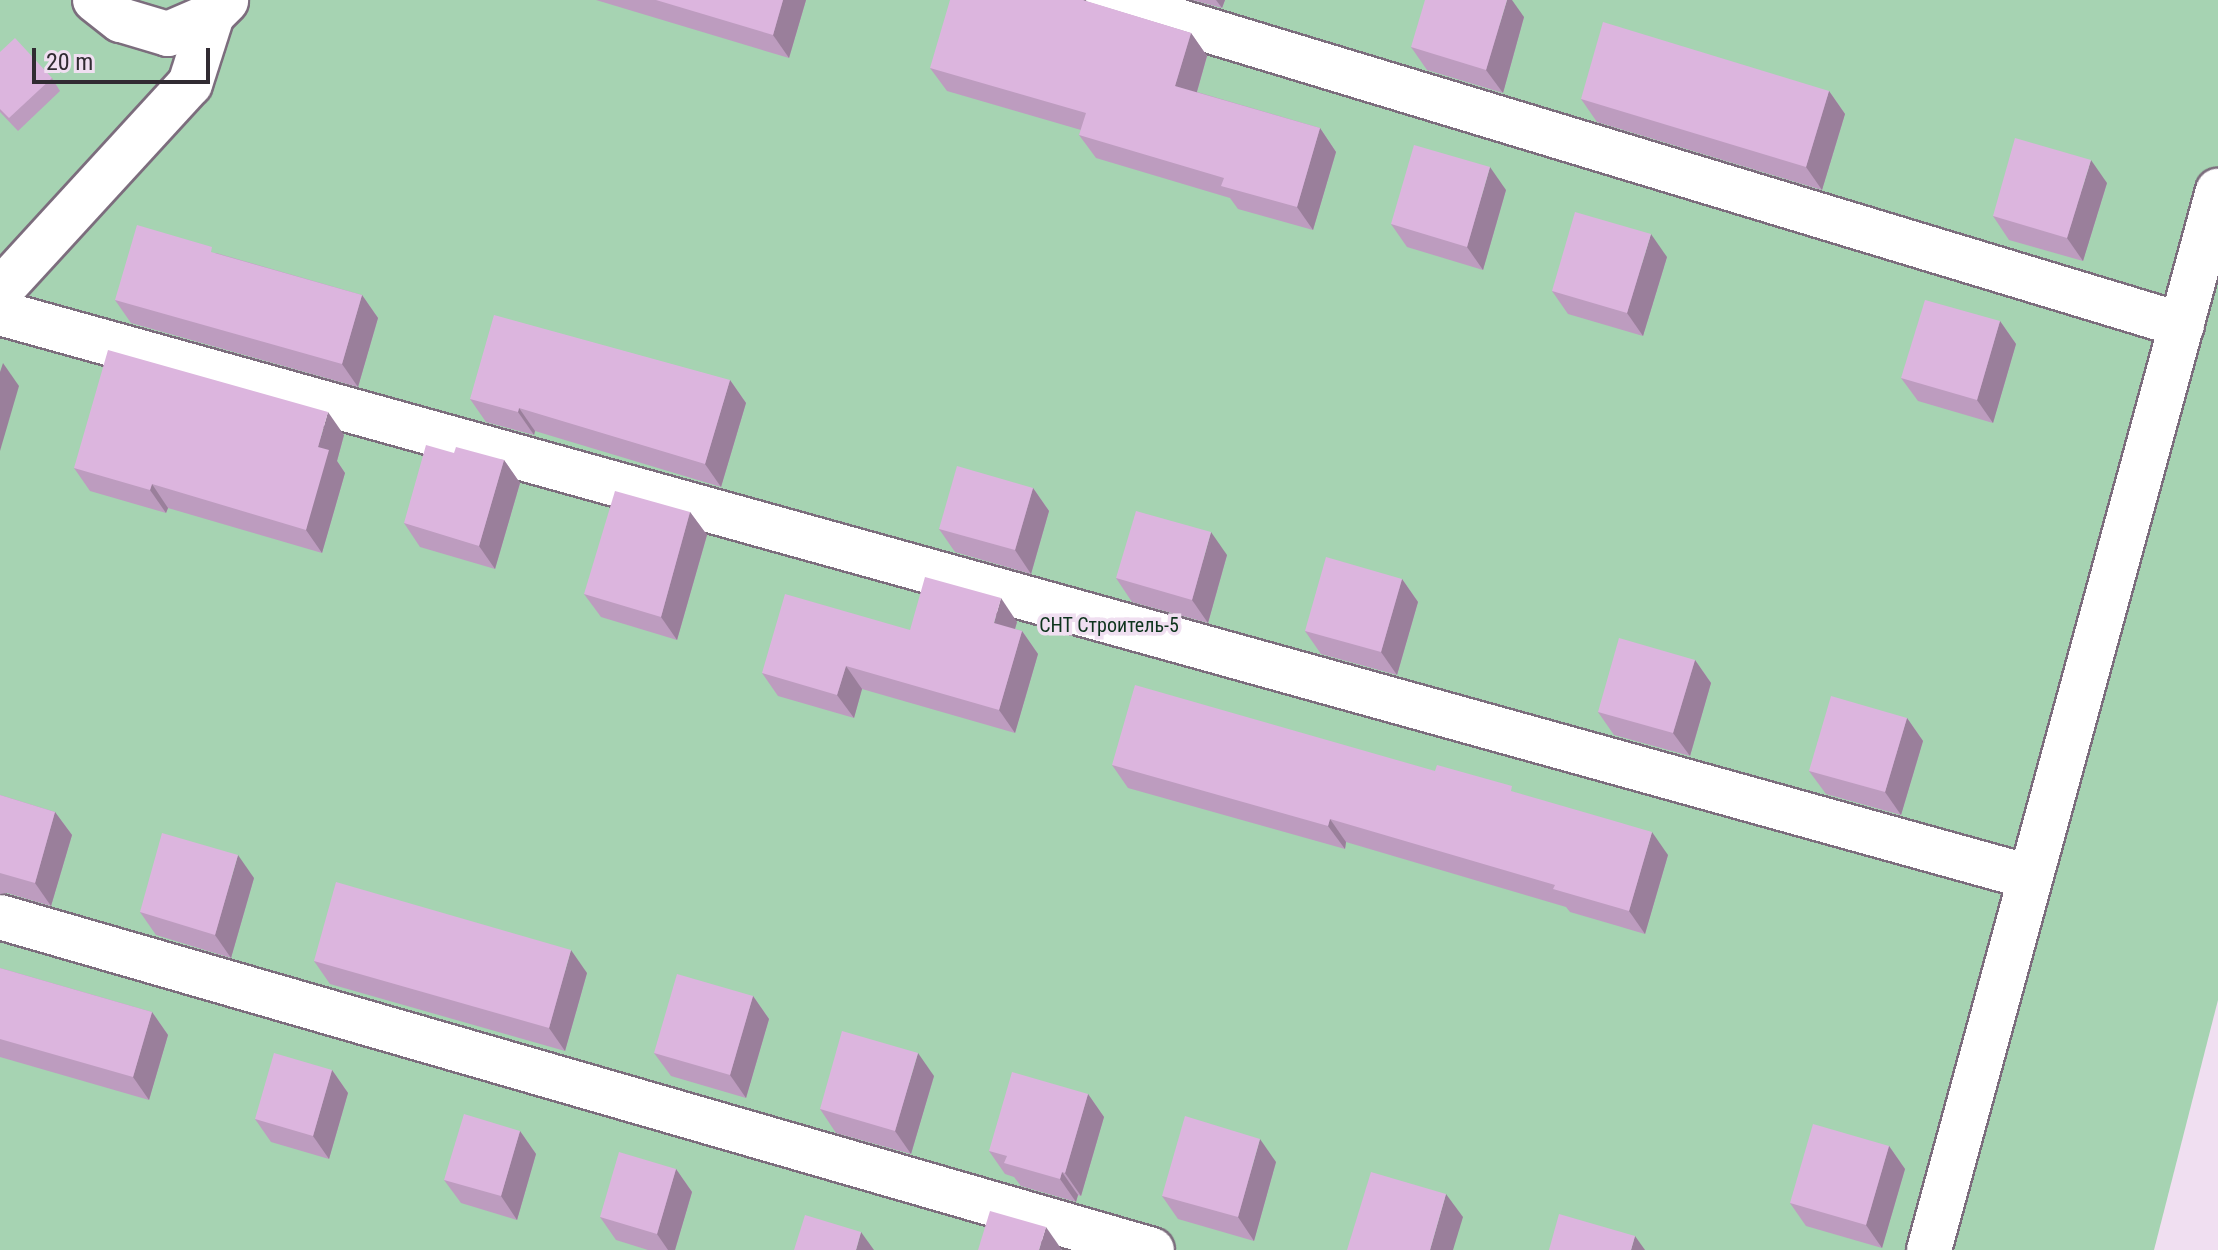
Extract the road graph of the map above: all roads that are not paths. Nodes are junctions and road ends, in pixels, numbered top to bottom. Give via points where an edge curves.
1 (95, 0) edge
2 (1108, 0) edge
3 (219, 8) edge
4 (2218, 191) edge
5 (0, 291) edge
6 (0, 313) edge
7 (2182, 325) junction
8 (2030, 877) junction
9 (0, 917) edge
10 (1152, 1250) edge
11 (1929, 1250) edge

1 - 3 lane via 121,20 168,34
2 - 7 lane
3 - 5 lane via 190,84
4 - 7 lane
6 - 8 lane
7 - 8 lane
8 - 11 lane
9 - 10 lane

